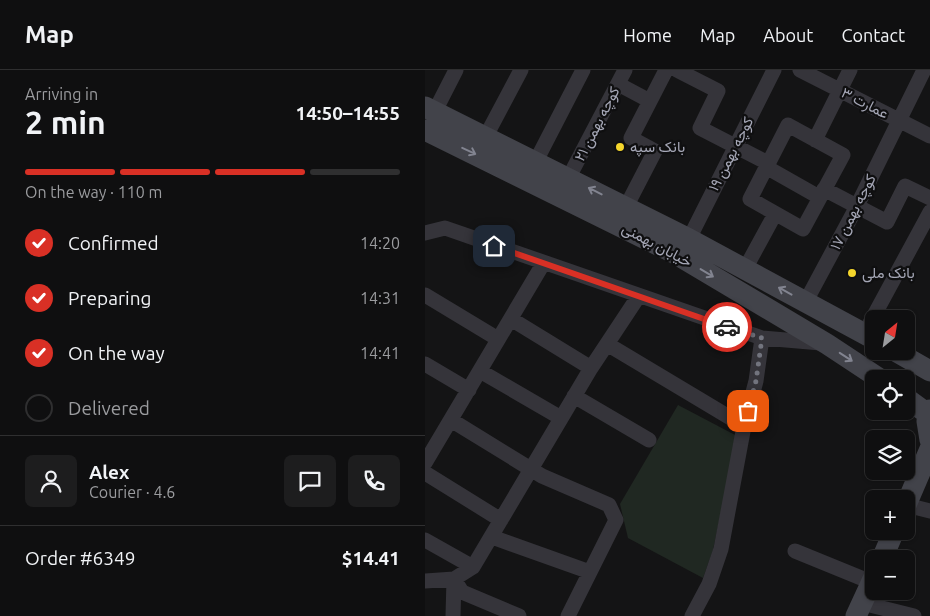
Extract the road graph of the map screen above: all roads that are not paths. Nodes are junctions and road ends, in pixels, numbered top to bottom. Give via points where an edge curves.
1 (456, 70) edge
2 (521, 70) edge
3 (583, 70) edge
4 (666, 70) edge
5 (677, 70) edge
6 (774, 70) edge
7 (800, 70) edge
8 (850, 70) edge
9 (924, 70) edge
10 (697, 74) edge
11 (621, 77) edge
12 (840, 90) junction
13 (650, 101) junction
14 (428, 116) edge
15 (899, 120) junction
16 (486, 136) junction
17 (930, 136) edge
18 (815, 140) junction
19 (736, 146) junction
20 (536, 161) junction
21 (767, 165) junction
22 (569, 177) junction
23 (822, 193) junction
24 (930, 198) edge
25 (626, 207) junction
26 (856, 208) junction
27 (930, 212) edge
28 (775, 214) junction
29 (425, 233) edge
30 (689, 239) junction
31 (543, 264) junction
32 (745, 269) junction
33 (425, 295) edge
34 (638, 297) junction
35 (805, 303) junction
36 (882, 310) edge
37 (511, 319) junction
38 (865, 335) edge
39 (762, 338) junction
40 (499, 339) junction
41 (607, 344) junction
42 (827, 344) junction
43 (911, 360) edge
44 (425, 364) edge
45 (591, 368) junction
46 (866, 370) edge
47 (480, 371) junction
48 (930, 371) edge
49 (469, 390) junction
50 (575, 396) junction
51 (915, 403) edge
52 (929, 412) edge
53 (561, 418) junction
54 (451, 420) junction
55 (744, 426) junction
56 (649, 440) dead end
57 (930, 440) edge
58 (431, 441) edge
59 (930, 449) edge
60 (425, 463) edge
61 (533, 468) junction
62 (425, 473) edge
63 (912, 490) edge
64 (915, 507) edge
65 (930, 511) edge
66 (501, 520) junction
67 (492, 537) junction
68 (425, 540) edge
69 (795, 551) dead end
70 (473, 567) junction
71 (591, 572) junction
72 (865, 577) edge
73 (454, 579) junction
74 (425, 581) edge
75 (865, 597) edge
76 (859, 610) edge
77 (453, 616) edge
78 (519, 616) edge
79 (568, 616) edge
80 (692, 616) edge
81 (914, 616) edge

1 - 14 street
2 - 16 street
3 - 20 street
4 - 13 street
5 - 10 street
6 - 19 street, کوچه بهمن ۱۹
7 - 12 street, عمارت ۳
8 - 12 street
9 - 15 street, کوچه بهمن ۱۷
10 - 19 street via 718,91 700,128
11 - 13 street
11 - 22 street, کوچه بهمن ۲۱
12 - 15 street, عمارت ۳
12 - 18 street
13 - 25 street via 631,138 655,151
14 - 16 street, خیابان بهمنی
14 -> 42 street, خیابان بهمنی via 674,253
15 - 17 street, عمارت ۳
15 - 26 street, کوچه بهمن ۱۷
16 - 20 street, خیابان بهمنی
18 - 21 street via 788,125
18 - 23 street via 843,155
19 - 21 street
19 - 30 street, کوچه بهمن ۱۹
20 - 22 street, خیابان بهمنی
21 - 23 street
21 - 28 street via 750,199
25 -> 22 street, خیابان بهمنی
23 - 26 street
23 - 28 street via 803,229
24 - 26 street via 905,186 887,222
25 - 30 street, خیابان بهمنی
26 - 35 street, کوچه بهمن ۱۷
27 - 36 street
28 - 32 street
29 - 31 street via 445,228
30 - 32 street, خیابان بهمنی
31 - 34 street
31 - 37 street
35 -> 32 street, خیابان بهمنی
33 - 40 street
34 - 39 street
34 - 41 street
35 - 38 street, خیابان بهمنی
37 - 40 street
37 - 45 street
39 - 42 street
39 - 55 street via 756,381
40 - 47 street
41 - 45 street
41 - 55 street
42 -> 46 street, خیابان بهمنی
43 - 48 street
44 - 49 street
45 - 50 street
47 - 49 street
47 - 53 street
49 - 54 street
50 - 53 street
50 - 56 street
51 - 52 street
52 - 57 street via 927,433
53 - 61 street
54 - 58 street
54 - 61 street
55 - 80 street via 721,549 709,584
58 - 60 street
59 - 63 street
61 - 66 street
61 - 71 street via 542,476 609,504 617,520
62 - 66 street
64 - 65 street
66 - 67 street
67 - 70 street
67 - 71 street
68 - 70 street
69 - 72 street
70 - 73 street
71 - 79 street
73 - 74 street
73 - 77 street
73 - 78 street via 462,592
75 - 76 street
76 - 81 street

